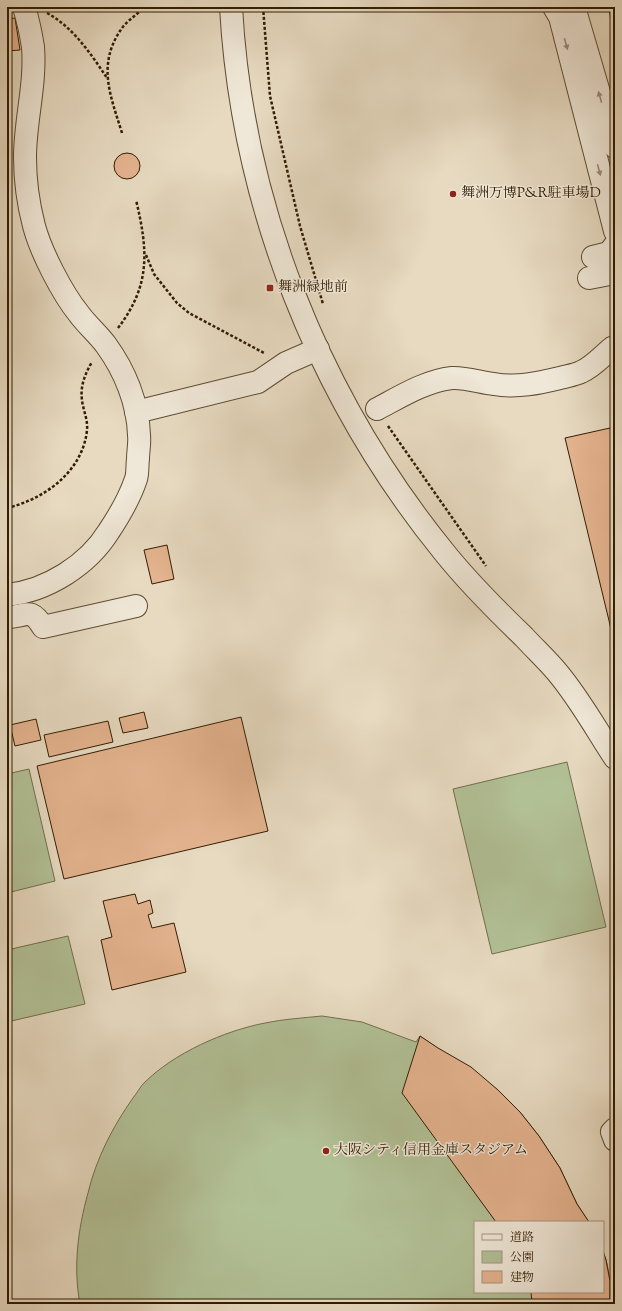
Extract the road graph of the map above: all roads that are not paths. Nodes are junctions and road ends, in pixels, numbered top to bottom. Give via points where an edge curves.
1 (231, 7) edge
2 (554, 7) edge
3 (574, 7) edge
4 (34, 9) edge
5 (615, 147) edge
6 (615, 231) edge
7 (615, 244) edge
8 (615, 273) edge
9 (615, 347) edge
10 (318, 349) junction
11 (377, 409) dead end
12 (136, 412) junction
13 (7, 595) edge
14 (136, 606) dead end
15 (7, 617) edge
16 (615, 758) edge
17 (615, 1129) edge
18 (615, 1140) edge

1 - 10 street via 236,63 257,176 282,263
2 -> 6 street via 560,17
5 -> 3 street
4 - 12 street via 32,84 25,156 27,193 34,228 62,291 118,364 129,387
7 - 8 street via 591,268
9 - 11 street via 581,372 539,384 496,385 453,378 412,391
10 - 12 street via 286,363 258,382
10 - 16 street via 355,422 400,494 456,566 557,672 578,699
12 - 13 street via 139,435 136,478 118,517 102,543 78,566 50,582 19,594
14 - 15 street via 43,627 36,616 30,614
17 - 18 street via 612,1132

